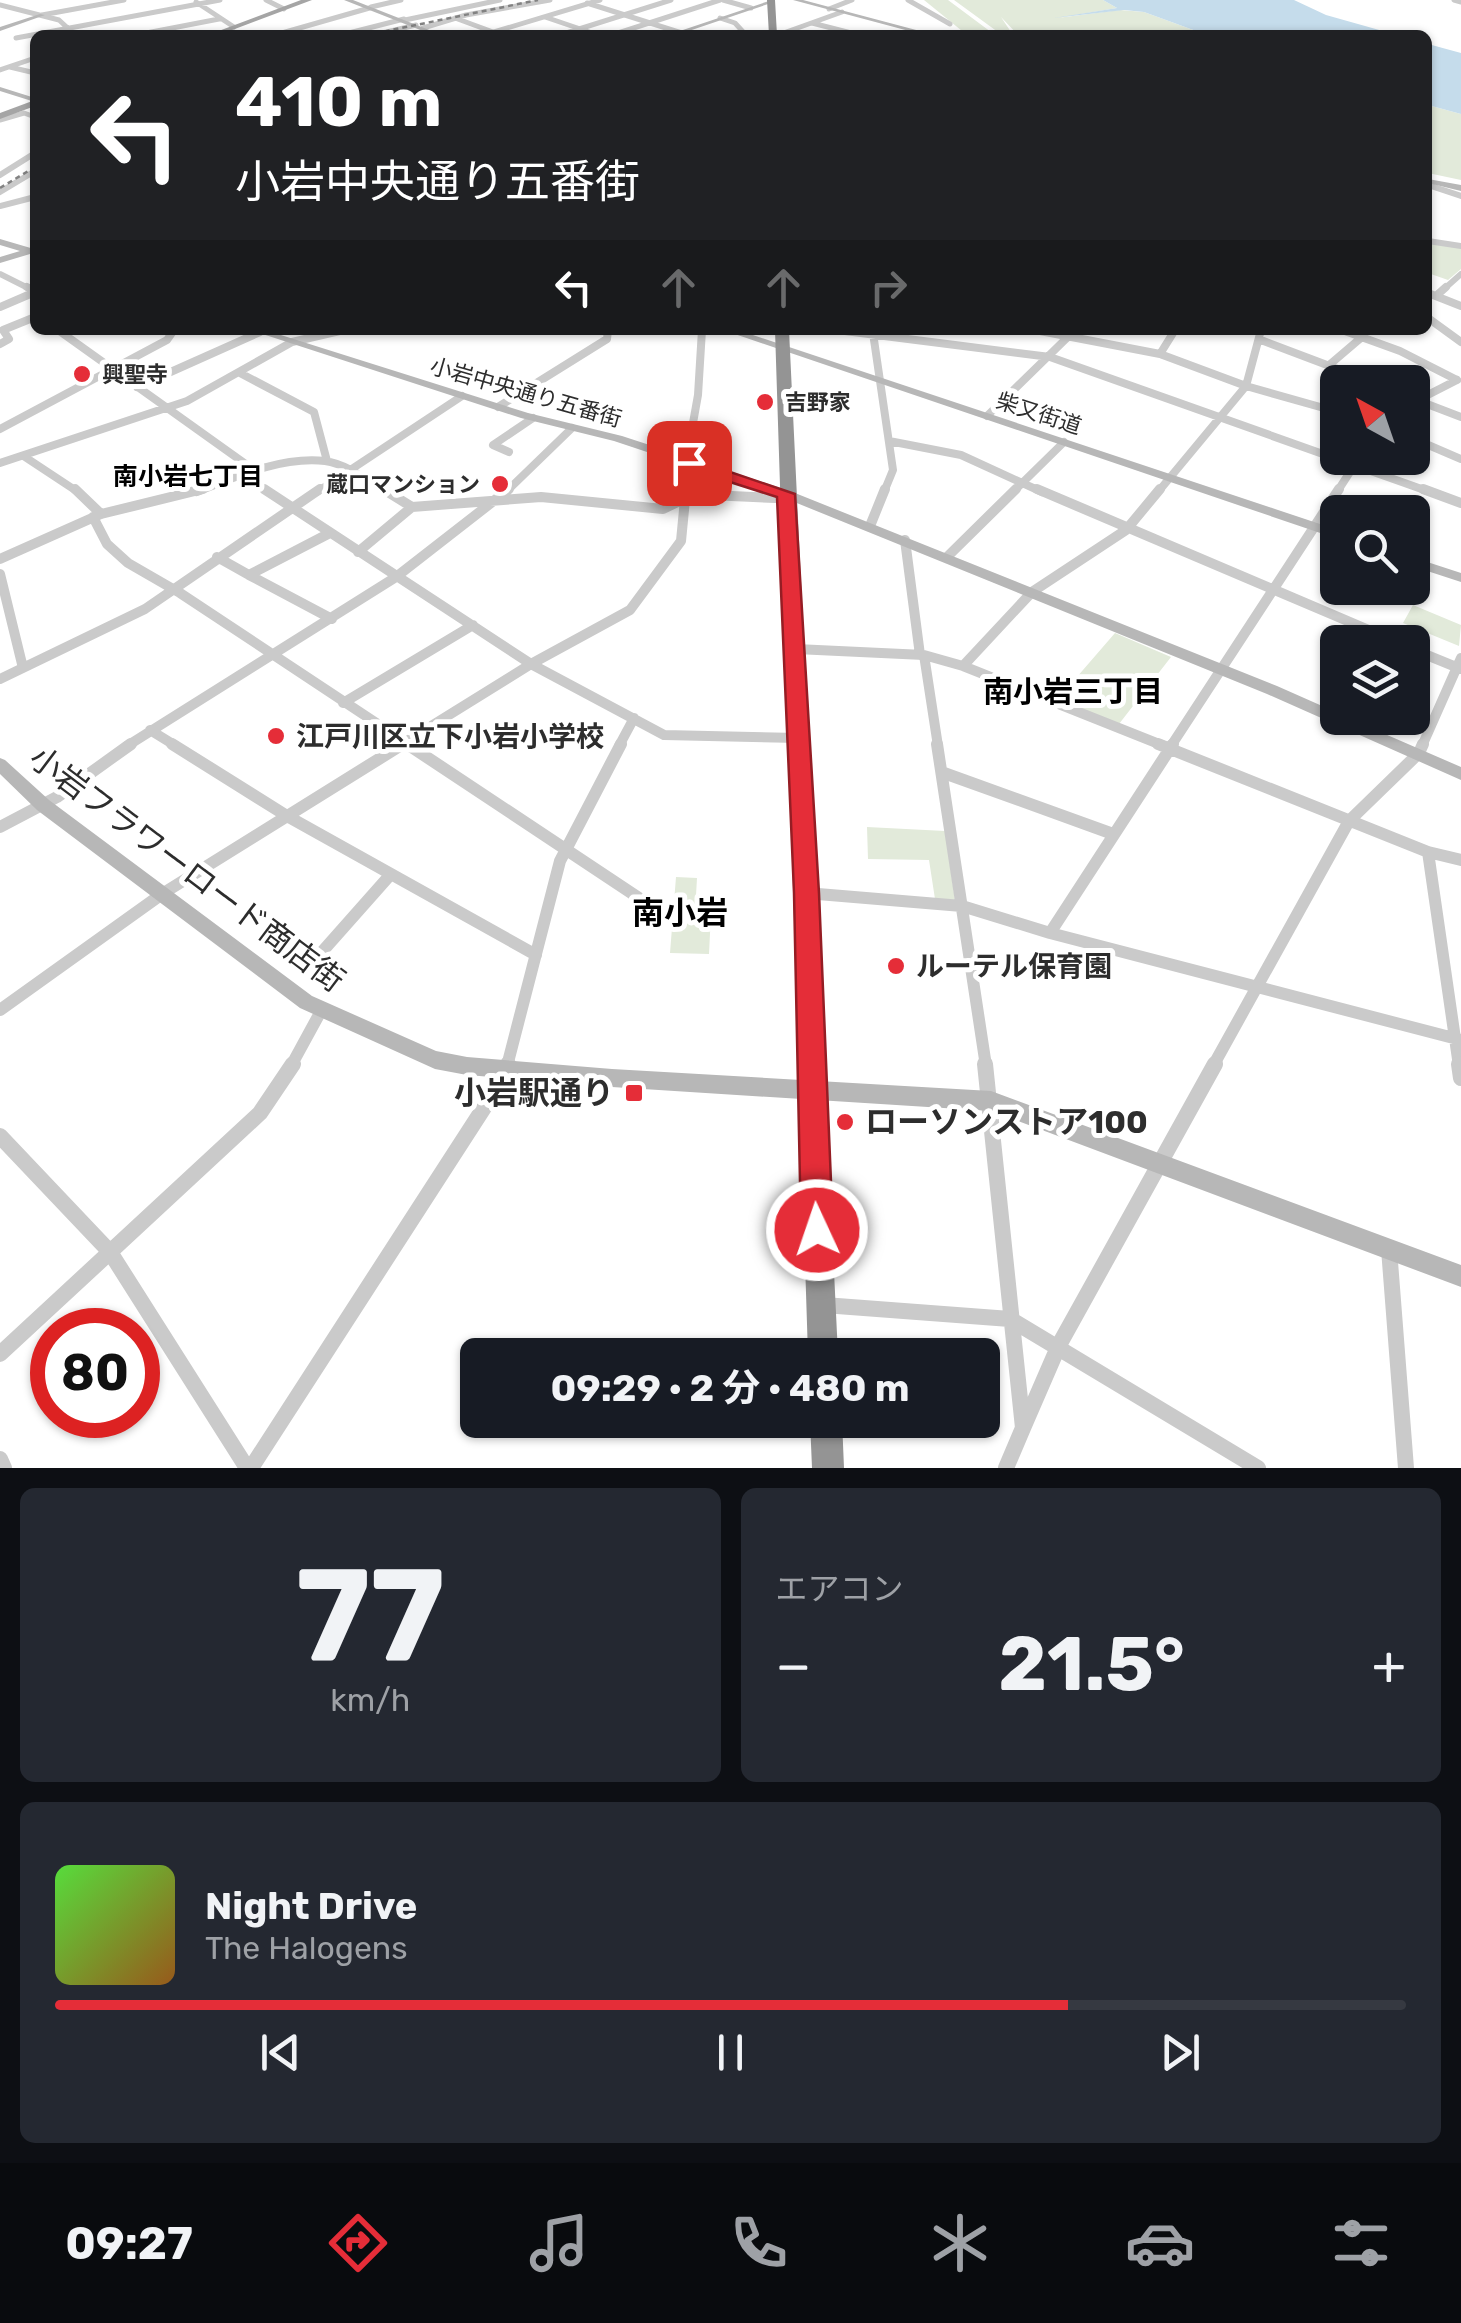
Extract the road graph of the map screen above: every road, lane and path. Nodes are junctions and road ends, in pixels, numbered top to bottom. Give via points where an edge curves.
1 (120, 0) edge
2 (220, 0) edge
3 (266, 0) edge
4 (308, 0) edge
5 (317, 0) edge
6 (348, 0) edge
7 (400, 0) edge
8 (464, 0) edge
9 (500, 0) edge
10 (546, 0) edge
11 (578, 0) edge
12 (600, 0) edge
13 (672, 0) edge
14 (722, 0) edge
15 (796, 0) edge
16 (852, 0) edge
17 (908, 0) edge
18 (771, 1) edge
19 (197, 2) edge
20 (36, 4) dead end
21 (476, 4) junction
22 (589, 4) junction
23 (0, 5) edge
24 (512, 6) junction
25 (372, 7) junction
26 (751, 8) junction
27 (829, 8) junction
28 (284, 9) junction
29 (485, 11) junction
30 (842, 12) junction
31 (45, 14) junction
32 (624, 15) junction
33 (136, 16) junction
34 (544, 17) junction
35 (454, 18) junction
36 (720, 18) junction
37 (219, 19) junction
38 (404, 20) junction
39 (323, 21) junction
40 (649, 23) junction
41 (812, 23) junction
42 (950, 24) dead end
43 (422, 28) junction
44 (0, 29) edge
45 (68, 29) junction
46 (580, 29) junction
47 (62, 30) edge
48 (152, 30) edge
49 (170, 30) edge
50 (228, 30) edge
51 (232, 30) edge
52 (232, 30) edge
53 (292, 30) edge
54 (353, 30) edge
55 (360, 30) edge
56 (408, 30) edge
57 (418, 30) edge
58 (427, 30) edge
59 (486, 30) edge
60 (508, 30) edge
61 (577, 30) edge
62 (583, 30) edge
63 (627, 30) edge
64 (666, 30) edge
65 (686, 30) edge
66 (741, 30) edge
67 (773, 30) edge
68 (789, 30) edge
69 (839, 30) edge
70 (911, 30) edge
71 (30, 36) edge
72 (16, 38) dead end
73 (30, 60) edge
74 (9, 66) junction
75 (0, 67) edge
76 (30, 72) edge
77 (0, 89) edge
78 (30, 99) edge
79 (30, 103) edge
80 (0, 116) edge
81 (30, 116) edge
82 (30, 157) edge
83 (1, 173) edge
84 (30, 174) edge
85 (23, 178) junction
86 (30, 179) edge
87 (1432, 186) edge
88 (1461, 188) edge
89 (0, 193) edge
90 (30, 199) edge
91 (9, 202) junction
92 (0, 206) edge
93 (0, 242) edge
94 (1432, 242) edge
95 (1461, 246) edge
96 (30, 250) edge
97 (30, 252) edge
98 (0, 260) edge
99 (0, 274) edge
100 (1461, 274) edge
101 (30, 289) edge
102 (30, 293) edge
103 (1432, 294) edge
104 (1461, 306) edge
105 (0, 307) edge
106 (30, 321) edge
107 (1432, 321) edge
108 (0, 322) edge
109 (20, 323) junction
110 (65, 335) edge
111 (170, 335) edge
112 (252, 335) edge
113 (270, 335) edge
114 (322, 335) edge
115 (607, 335) edge
116 (702, 335) edge
117 (870, 335) edge
118 (897, 335) edge
119 (1071, 335) edge
120 (1076, 335) edge
121 (1172, 335) edge
122 (1259, 335) edge
123 (1264, 335) edge
124 (1352, 335) edge
125 (1359, 335) edge
126 (782, 339) edge
127 (292, 342) junction
128 (1461, 342) edge
129 (0, 344) edge
130 (1160, 354) junction
131 (1050, 357) junction
132 (1326, 365) edge
133 (1329, 365) edge
134 (112, 370) junction
135 (240, 373) junction
136 (1459, 379) edge
137 (881, 381) junction
138 (1246, 386) junction
139 (137, 387) junction
140 (1430, 393) edge
141 (462, 396) junction
142 (1430, 406) edge
143 (167, 407) junction
144 (498, 407) junction
145 (1320, 407) edge
146 (987, 416) junction
147 (533, 418) junction
148 (1219, 418) junction
149 (1461, 418) edge
150 (572, 428) junction
151 (0, 429) edge
152 (889, 441) junction
153 (1064, 442) junction
154 (1430, 446) edge
155 (1320, 450) edge
156 (509, 452) dead end
157 (25, 456) junction
158 (1461, 459) edge
159 (327, 461) junction
160 (688, 462) junction
161 (0, 464) edge
162 (350, 470) junction
163 (249, 472) junction
164 (1348, 475) edge
165 (1389, 475) edge
166 (1171, 478) junction
167 (1022, 483) junction
168 (786, 494) junction
169 (688, 495) junction
170 (498, 500) junction
171 (1461, 503) edge
172 (412, 507) junction
173 (289, 509) junction
174 (96, 516) junction
175 (870, 526) junction
176 (1314, 527) junction
177 (1320, 529) edge
178 (1126, 530) junction
179 (328, 534) junction
180 (905, 540) junction
181 (358, 552) junction
182 (217, 557) junction
183 (947, 557) junction
184 (0, 560) edge
185 (1430, 567) edge
186 (0, 574) edge
187 (249, 575) junction
188 (396, 577) junction
189 (1461, 578) edge
190 (171, 588) junction
191 (1272, 590) junction
192 (1032, 592) junction
193 (332, 619) junction
194 (472, 625) junction
195 (1356, 625) edge
196 (796, 649) junction
197 (269, 654) junction
198 (922, 655) junction
199 (1430, 655) edge
200 (532, 664) junction
201 (1460, 665) edge
202 (963, 666) junction
203 (24, 668) junction
204 (1220, 671) junction
205 (0, 678) edge
206 (343, 703) junction
207 (634, 718) junction
208 (150, 730) junction
209 (799, 738) junction
210 (404, 743) junction
211 (1170, 748) junction
212 (1420, 754) junction
213 (0, 764) edge
214 (944, 773) junction
215 (1461, 774) edge
216 (44, 805) junction
217 (288, 816) junction
218 (1350, 821) junction
219 (0, 827) edge
220 (1113, 834) junction
221 (564, 849) junction
222 (1428, 852) junction
223 (1461, 860) edge
224 (391, 874) junction
225 (806, 893) junction
226 (162, 894) junction
227 (962, 906) junction
228 (666, 916) dead end
229 (1050, 932) junction
230 (536, 955) junction
231 (313, 962) dead end
232 (1258, 987) junction
233 (0, 1010) edge
234 (321, 1010) junction
235 (1458, 1040) edge
236 (506, 1070) junction
237 (1461, 1078) edge
238 (810, 1089) junction
239 (991, 1101) junction
240 (0, 1136) edge
241 (1159, 1164) junction
242 (1388, 1248) junction
243 (110, 1252) junction
244 (1461, 1276) edge
245 (820, 1306) junction
246 (1010, 1319) junction
247 (822, 1338) edge
248 (1059, 1344) junction
249 (0, 1354) edge
250 (1023, 1428) junction
251 (827, 1438) edge
252 (0, 1459) edge
253 (4, 1468) edge
254 (249, 1468) edge
255 (828, 1468) edge
256 (1006, 1468) edge
257 (1258, 1468) edge
258 (1406, 1468) edge

1 - 31 street
1 - 33 street
2 - 19 street
3 - 28 street
4 - 28 main road
5 - 52 main road
6 - 25 street
7 - 25 street
8 - 21 street
9 - 21 street
10 - 24 street
11 - 22 street
12 - 22 street
13 - 32 street
14 - 26 street
14 - 40 street
15 - 27 street
16 - 27 street
17 - 42 street
18 - 26 street
18 - 67 highway
19 - 33 street
19 - 37 street
20 - 31 street
21 - 29 street
21 - 38 street
22 - 32 street
22 - 34 street
23 - 31 street
24 - 29 street
24 - 34 street
25 - 38 street
25 - 39 street
26 - 36 street
27 - 30 street
28 - 51 main road
29 - 35 street
30 - 41 street
30 - 70 street
31 - 44 street
31 - 45 street
32 - 40 street
32 - 46 street
33 - 45 street
33 - 48 street
34 - 46 street
34 - 60 street
35 - 43 street
35 - 59 street
36 - 65 street
36 - 66 street
37 - 49 street
37 - 50 street
38 - 43 street
38 - 55 street
39 - 53 street
39 - 54 street
40 - 63 street
40 - 64 street
41 - 68 street
41 - 69 street
43 - 56 street
43 - 57 street
43 - 58 street
45 - 47 street
46 - 61 street
46 - 62 street
71 - 72 street
73 - 74 street
74 - 75 street
74 - 76 street
77 - 78 street
79 - 80 main road
80 - 81 street
82 - 83 street
83 - 85 street
84 - 85 street
85 - 86 street
85 - 89 street
87 - 88 street
89 - 91 street
90 - 91 street
91 - 92 street
93 - 96 street
94 - 95 street
97 - 98 street
99 - 101 street
100 - 103 street
102 - 105 street
103 - 104 street
106 - 109 street
107 - 128 street
108 - 109 street
109 - 129 street via 3,330 8,340
110 - 134 street
111 - 134 street
112 - 139 street
113 - 127 street, 小岩中央通り五番街
114 - 127 street
115 - 144 street
116 - 160 street
117 - 137 street
118 - 131 street
119 - 131 street
120 - 130 street
121 - 130 street
122 - 138 street
123 - 132 street
124 - 133 street
125 - 136 street
126 - 137 street, 柴又街道
126 - 168 highway
127 - 135 street
127 - 141 street, 小岩中央通り五番街
130 - 138 street
131 - 146 street
131 - 148 street
134 - 139 street
134 - 151 street
135 - 143 street
135 - 159 street via 314,412
136 - 140 street
137 - 146 street, 柴又街道
137 - 152 street
138 - 145 street
138 - 148 street
139 - 143 street
141 - 144 street, 小岩中央通り五番街
141 - 162 street
142 - 149 street
143 - 157 street
143 - 163 street
144 - 147 street, 小岩中央通り五番街
146 - 153 street, 柴又街道
147 - 150 street, 小岩中央通り五番街
147 - 156 street via 493,445
148 - 155 street
148 - 166 street
150 - 160 street, 小岩中央通り五番街
150 - 170 street
152 - 167 street via 961,455
152 - 175 street via 893,470
153 - 166 street, 柴又街道
153 - 167 street
154 - 158 street
157 - 161 street
157 - 174 street via 76,489
159 - 162 street
159 - 163 street
160 - 168 street, 小岩中央通り五番街
160 - 169 street
162 - 172 street
162 - 173 street
163 - 173 street
163 - 174 street
164 - 176 street
165 - 171 street
166 - 176 street, 柴又街道
166 - 178 street
167 - 178 street
167 - 183 street
168 - 169 street
168 - 175 street, 小岩中央通り五番街
168 - 196 highway
169 - 170 street via 663,509
169 - 200 street via 681,541 630,610
170 - 172 street
170 - 188 street
172 - 181 street
173 - 179 street
173 - 182 street
174 - 184 street
174 - 190 street via 106,545
175 - 180 street, 小岩中央通り五番街
176 - 177 street, 柴又街道
176 - 191 street
178 - 191 street
178 - 192 street
179 - 181 street
179 - 187 street
180 - 183 street, 小岩中央通り五番街
180 - 198 street
181 - 188 street
182 - 187 street
182 - 190 street
183 - 192 street, 小岩中央通り五番街
185 - 189 street
186 - 203 street
187 - 193 street
188 - 193 street
188 - 194 street
190 - 197 street
190 - 203 street via 145,609
191 - 195 street
191 - 204 street
192 - 202 street
192 - 204 street, 小岩中央通り五番街
193 - 197 street
194 - 200 street
194 - 206 street
196 - 198 street
196 - 209 highway
197 - 206 street
197 - 208 street
198 - 202 street
198 - 214 street
199 - 201 street
200 - 207 street
200 - 210 street
201 - 212 street
202 - 211 street
203 - 205 street
204 - 211 street
204 - 212 street, 小岩中央通り五番街
206 - 210 street
207 - 209 street via 664,735
207 - 221 street
208 - 216 street
208 - 217 street
209 - 225 highway
210 - 217 street
210 - 221 street
211 - 218 street
211 - 220 street
212 - 215 street, 小岩中央通り五番街
212 - 218 street
213 - 216 street, 小岩フラワーロード商店街
214 - 220 street
214 - 227 street
216 - 219 street
216 - 226 street, 小岩フラワーロード商店街
217 - 224 street
217 - 226 street
218 - 222 street
218 - 232 street
220 - 229 street
221 - 228 street
221 - 230 street
222 - 223 street
222 - 235 street
224 - 230 street
224 - 231 street
225 - 227 street
225 - 238 highway
226 - 233 street
226 - 234 street, 小岩フラワーロード商店街
227 - 229 street
227 - 239 street
229 - 232 street
230 - 236 street
232 - 235 street
232 - 241 street
234 - 236 street, 小岩フラワーロード商店街 via 435,1060
234 - 243 street via 260,1113
235 - 237 street
236 - 238 street, 小岩フラワーロード商店街
236 - 254 street
238 - 239 street, 小岩フラワーロード商店街
238 - 245 highway
239 - 241 street, 小岩フラワーロード商店街
239 - 246 street
240 - 243 street
241 - 242 street, 小岩フラワーロード商店街
241 - 248 street
242 - 244 street, 小岩フラワーロード商店街
242 - 258 street
243 - 249 street
243 - 254 street
245 - 246 street
245 - 247 highway
246 - 248 street
246 - 250 street
248 - 250 street
248 - 257 street
250 - 256 street
251 - 255 highway
252 - 253 street

